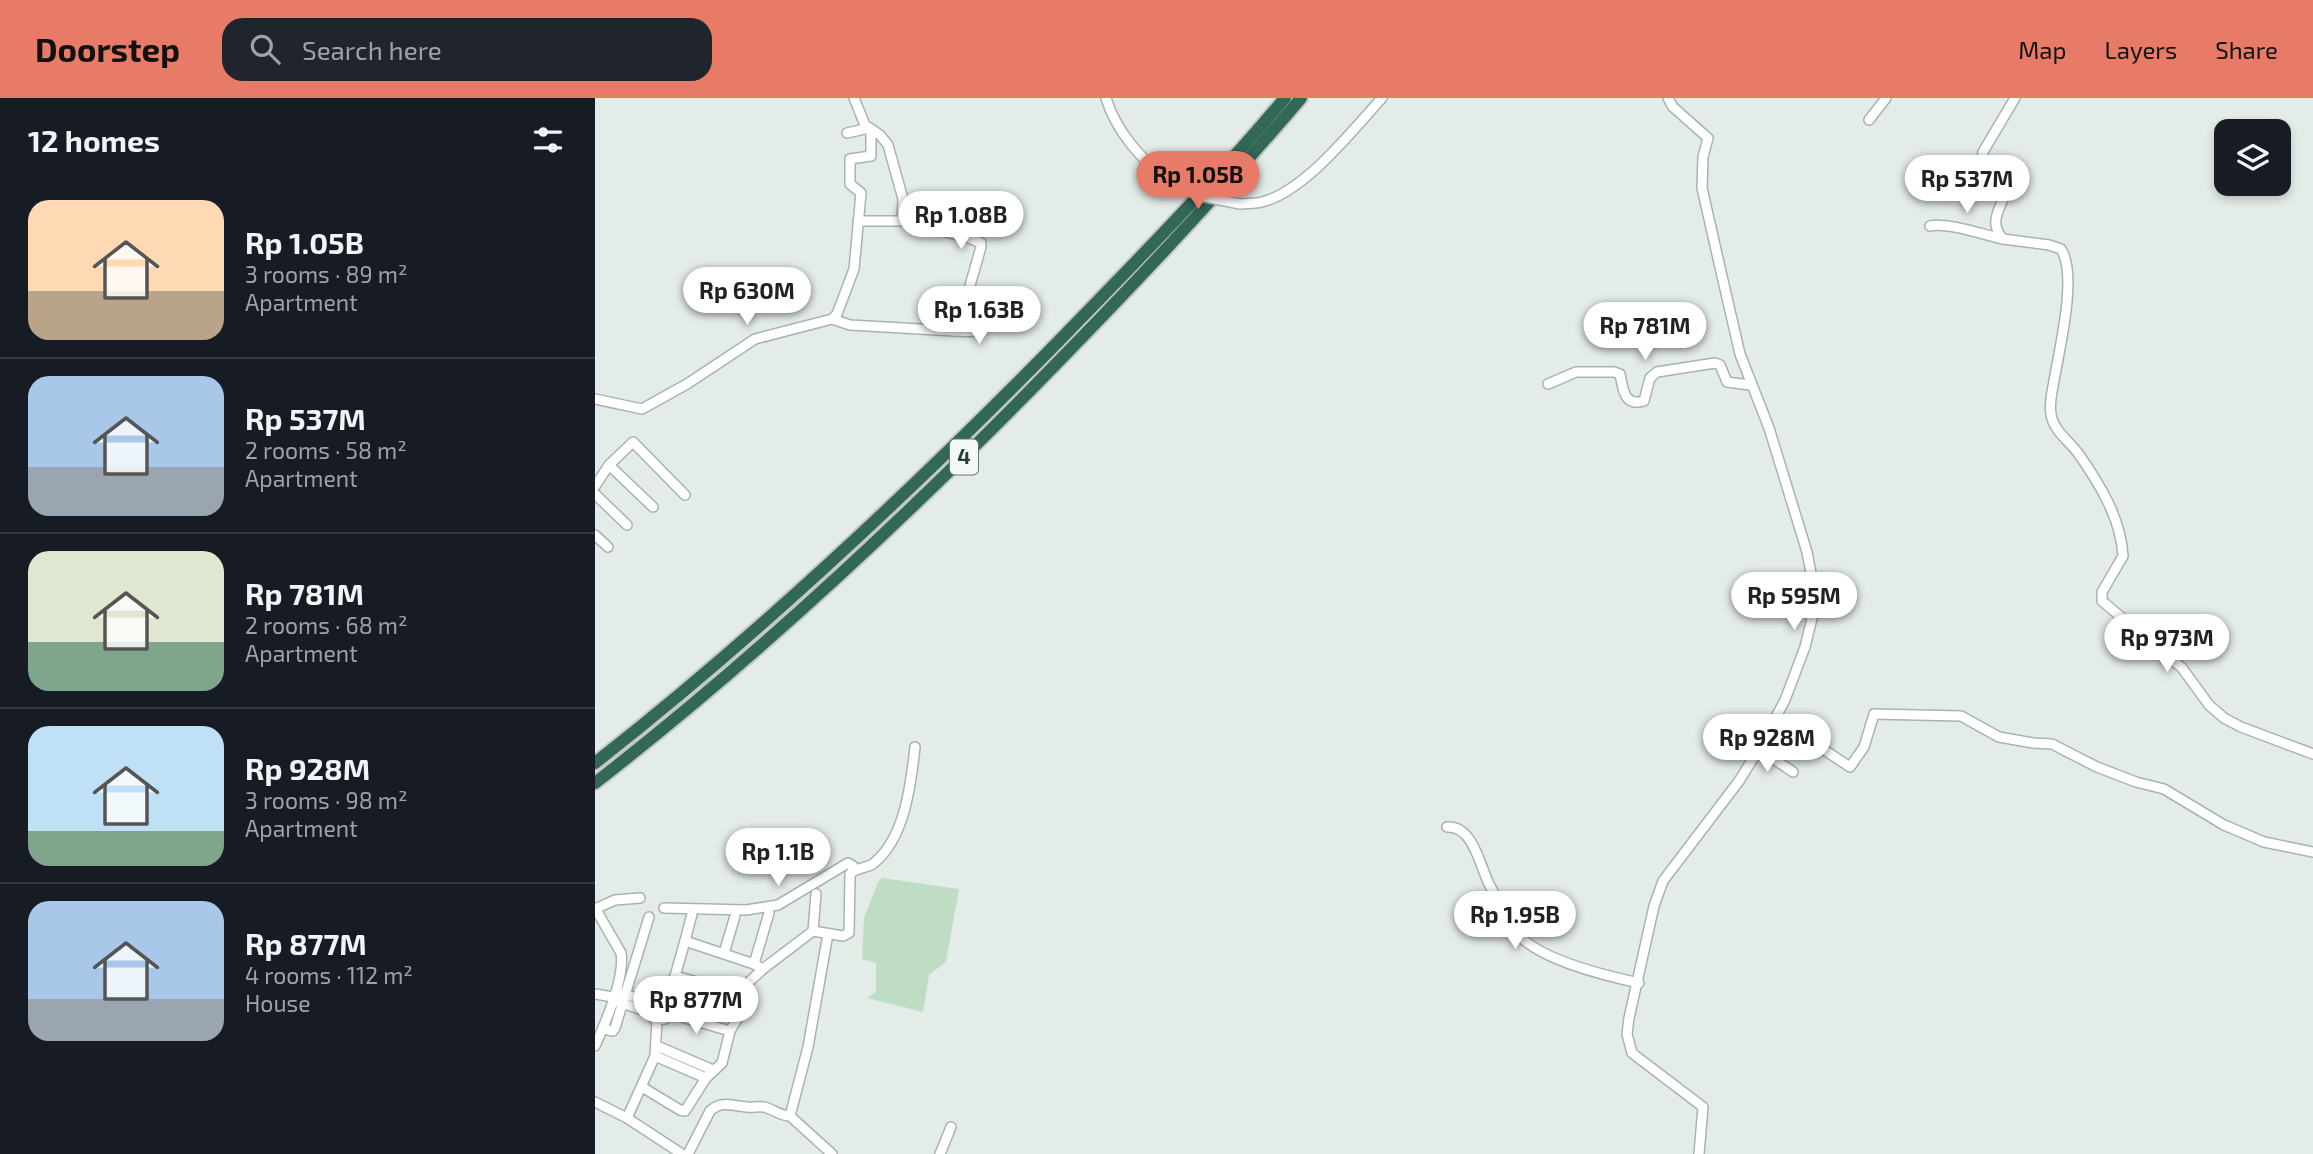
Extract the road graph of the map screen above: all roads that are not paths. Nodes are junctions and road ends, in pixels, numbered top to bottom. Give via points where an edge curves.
1 (854, 98) edge
2 (1106, 98) edge
3 (1285, 98) edge
4 (1301, 98) edge
5 (1382, 98) edge
6 (1668, 98) edge
7 (1886, 98) edge
8 (2015, 98) edge
9 (1869, 120) dead end
10 (870, 129) junction
11 (847, 133) dead end
12 (858, 221) junction
13 (902, 221) junction
14 (1930, 226) dead end
15 (2003, 239) junction
16 (832, 318) junction
17 (991, 322) dead end
18 (954, 331) junction
19 (1548, 384) dead end
20 (1750, 385) junction
21 (595, 399) edge
22 (609, 465) junction
23 (595, 486) edge
24 (595, 494) edge
25 (685, 495) dead end
26 (653, 507) dead end
27 (627, 525) dead end
28 (595, 535) edge
29 (608, 547) dead end
30 (1776, 718) junction
31 (915, 747) dead end
32 (1759, 749) junction
33 (2313, 754) edge
34 (595, 763) edge
35 (1793, 772) dead end
36 (595, 783) edge
37 (1447, 827) dead end
38 (2313, 852) edge
39 (853, 870) junction
40 (816, 894) dead end
41 (639, 898) dead end
42 (664, 908) dead end
43 (595, 909) edge
44 (769, 913) dead end
45 (692, 914) dead end
46 (735, 916) dead end
47 (649, 917) dead end
48 (813, 931) junction
49 (828, 933) junction
50 (685, 941) junction
51 (723, 953) junction
52 (759, 967) junction
53 (675, 976) junction
54 (1639, 983) junction
55 (737, 993) junction
56 (595, 994) edge
57 (613, 997) junction
58 (624, 998) junction
59 (664, 998) junction
60 (650, 1007) junction
61 (671, 1014) junction
62 (657, 1020) junction
63 (603, 1029) junction
64 (730, 1031) junction
65 (595, 1046) edge
66 (656, 1051) junction
67 (713, 1070) junction
68 (706, 1078) junction
69 (642, 1087) junction
70 (595, 1102) edge
71 (790, 1116) junction
72 (627, 1118) junction
73 (951, 1127) dead end
74 (1698, 1150) edge
75 (682, 1154) edge
76 (688, 1154) edge
77 (832, 1154) edge
78 (940, 1154) edge

1 - 10 street
2 - 5 street, bridge via 1132,145 1168,182 1200,196 1240,204 1275,197 1318,169
3 - 34 highway, 4 via 1167,230 934,466 771,617
4 - 36 highway, 4 via 1177,240 945,476 780,629
6 - 20 street via 1708,138 1702,188
7 - 9 street
8 - 15 street via 1982,155 1984,167 2005,192 1994,225
10 - 11 street
10 - 12 street via 871,156 849,159 851,184 861,193
10 - 13 street via 884,139 891,153 903,199
12 - 13 street
12 - 16 street via 854,269
13 - 18 street via 981,243
14 - 15 street via 1945,224
15 - 33 street via 2061,249 2067,264 2067,297 2050,411 2057,429 2102,492 2117,527 2123,556 2102,592 2102,601 2182,668 2224,718
16 - 18 street via 849,325
16 - 21 street via 755,340 642,409
17 - 18 street via 975,332
19 - 20 street via 1576,372 1614,372 1620,374 1624,395 1639,403 1657,372 1715,363 1727,382
20 - 30 street via 1807,552 1814,600 1805,647
22 - 23 street
22 - 25 street via 633,442
22 - 26 street
24 - 27 street
28 - 29 street
30 - 32 street
30 - 38 street via 1850,766 1864,747 1874,714 1961,716 1999,737 2052,744 2097,767 2164,789 2224,825 2264,842
31 - 39 street via 897,830 873,864
32 - 35 street
32 - 54 street via 1663,881
37 - 54 street via 1454,827 1470,841 1490,886 1525,940 1587,970
39 - 42 street via 848,863 843,865 778,905 746,910
39 - 49 street via 849,933
40 - 48 street
41 - 43 street via 615,900
43 - 57 street via 621,953 622,971
44 - 52 street
45 - 50 street
46 - 51 street
47 - 58 street
48 - 49 street
48 - 52 street
49 - 71 street via 809,1046
50 - 51 street
50 - 53 street
51 - 52 street
52 - 55 street
53 - 55 street
53 - 59 street
54 - 74 street via 1628,1026 1630,1049 1702,1107
55 - 64 street via 737,1019
56 - 57 street
57 - 58 street
57 - 63 street
58 - 60 street
58 - 63 street via 613,1031
59 - 60 street via 657,998
59 - 61 street via 672,1007
60 - 62 street
61 - 62 street
61 - 64 street
62 - 66 street
63 - 65 street
64 - 67 street via 722,1063
66 - 67 street
66 - 68 street
66 - 69 street
67 - 68 street
68 - 69 street via 685,1111
69 - 72 street
70 - 72 street
71 - 76 street via 764,1107 720,1104 709,1111
71 - 77 street
72 - 75 street
73 - 78 street

